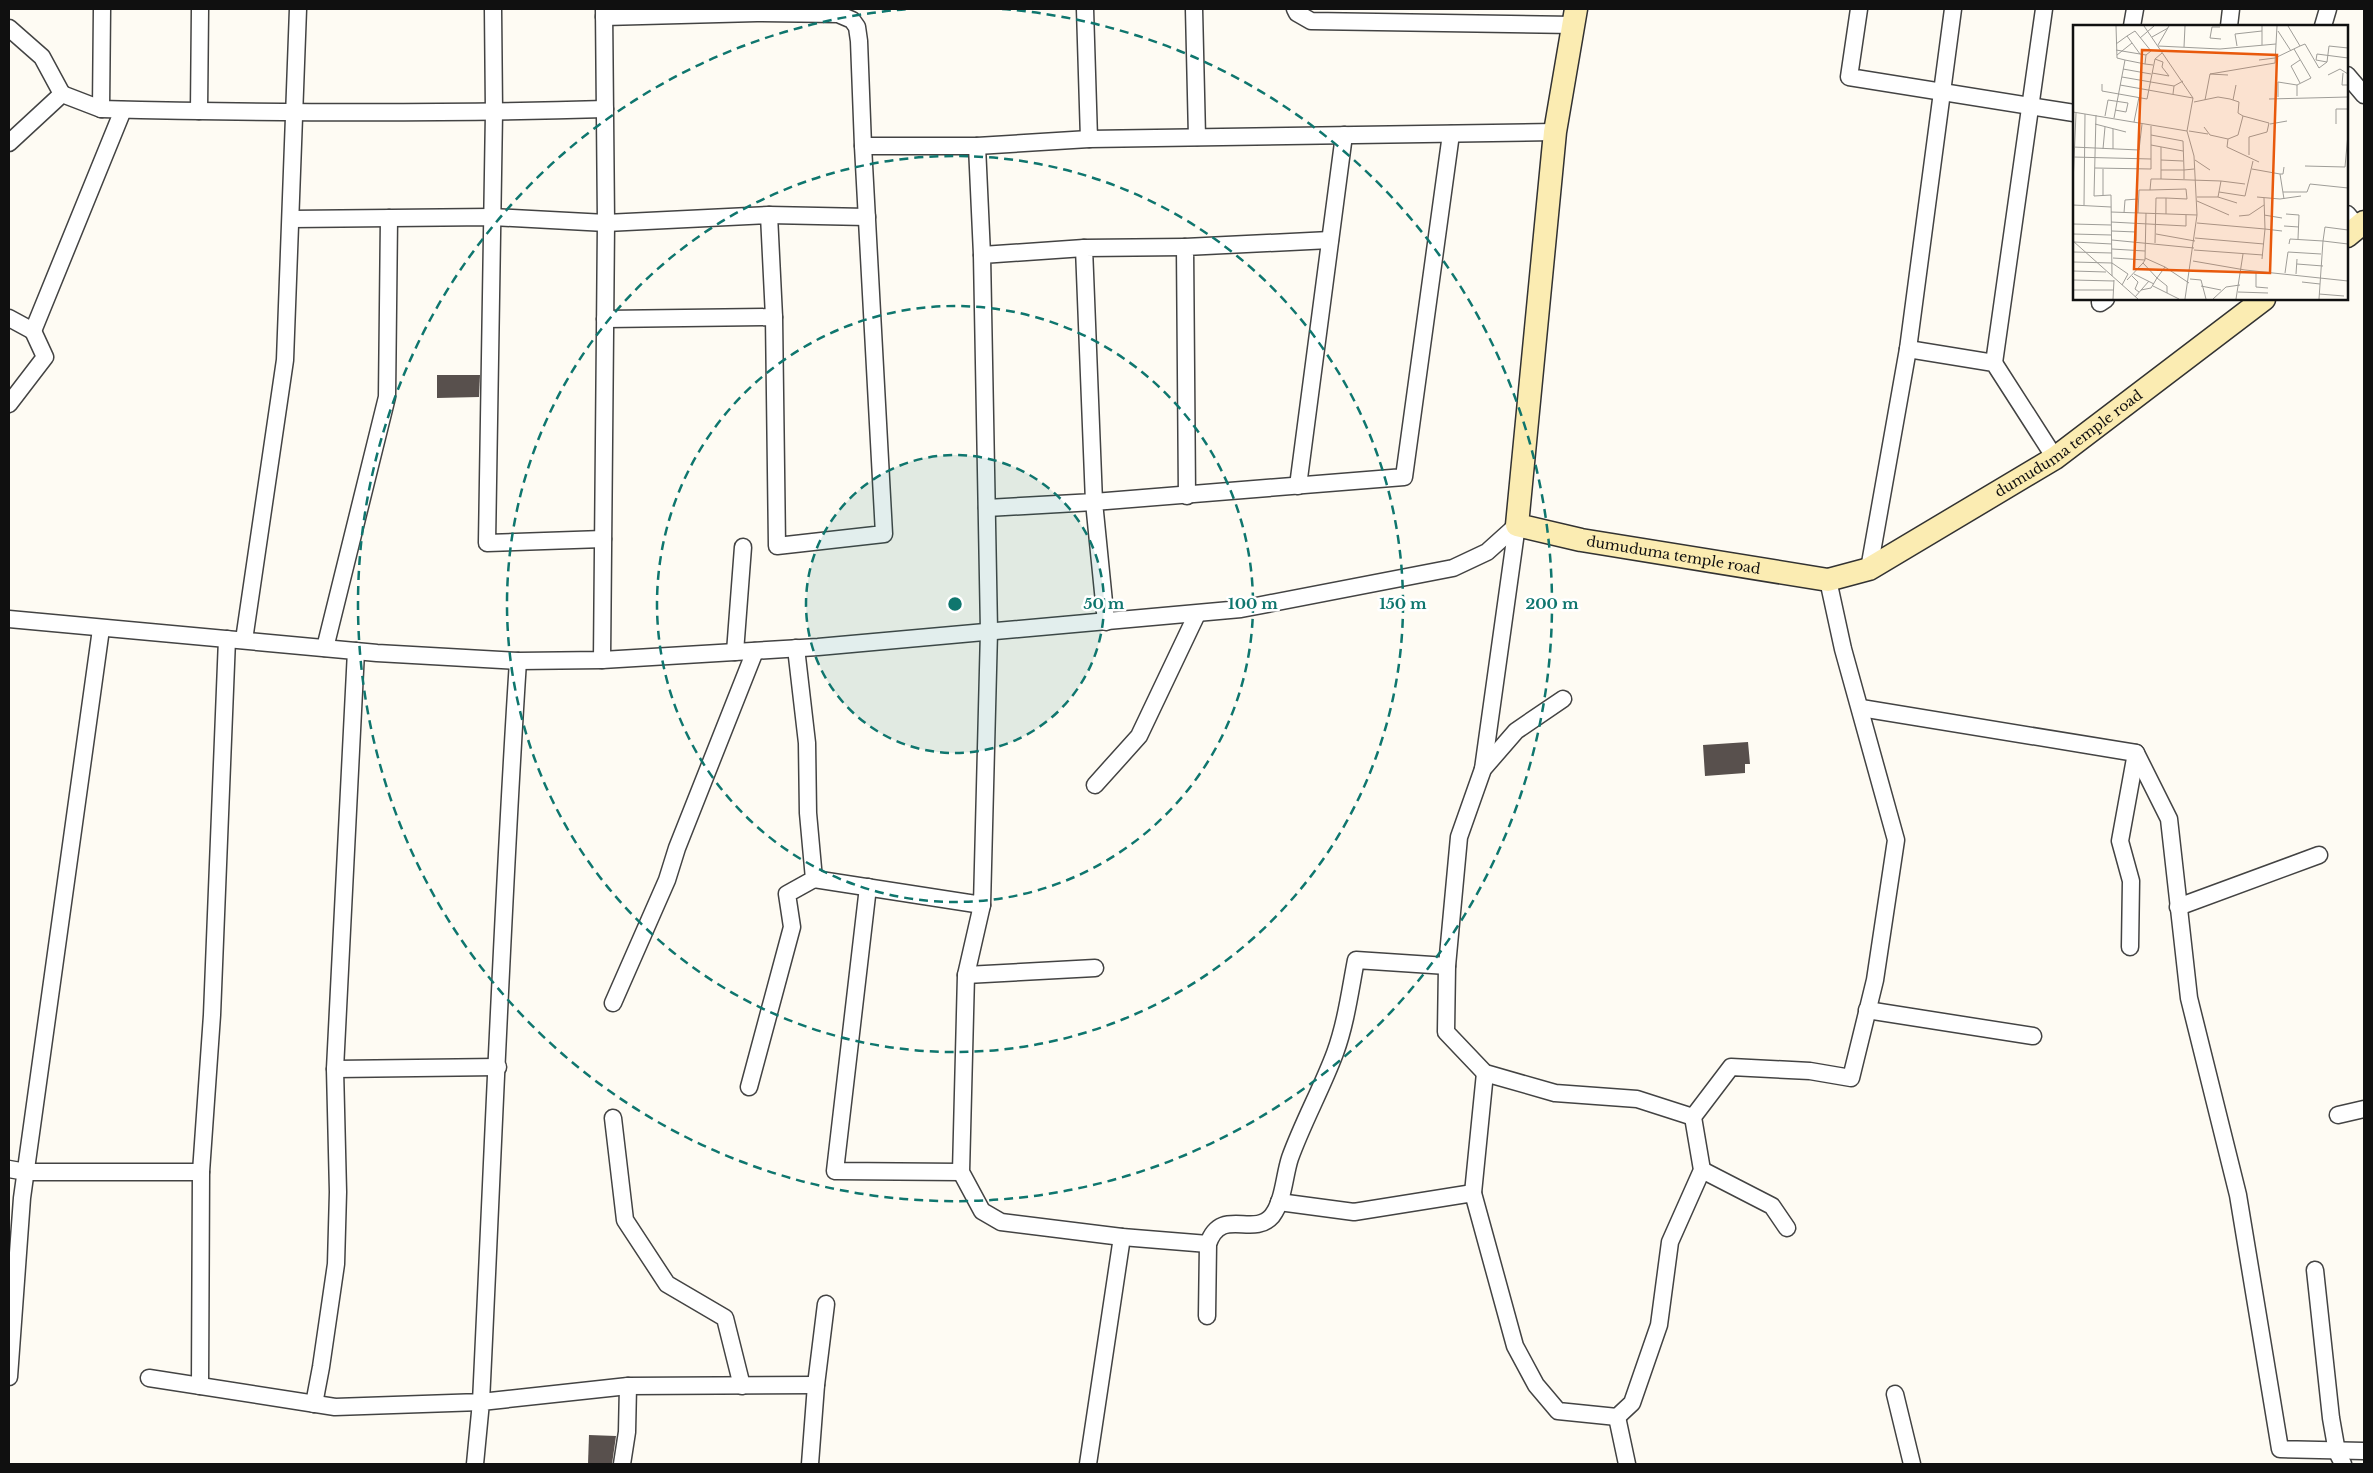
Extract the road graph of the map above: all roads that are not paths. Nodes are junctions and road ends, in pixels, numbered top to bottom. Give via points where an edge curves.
1 (102, 9) edge
2 (200, 9) edge
3 (298, 9) edge
4 (493, 9) edge
5 (1085, 9) edge
6 (1194, 9) edge
7 (1295, 9) edge
8 (1449, 9) edge
9 (1859, 9) edge
10 (1953, 9) edge
11 (2044, 9) edge
12 (2135, 9) edge
13 (2232, 9) edge
14 (2328, 9) edge
15 (757, 11) edge
16 (604, 13) edge
17 (1575, 17) edge
18 (1460, 24) junction
19 (2132, 25) edge
20 (2229, 25) edge
21 (2324, 25) edge
22 (9, 28) edge
23 (2348, 76) edge
24 (1942, 92) junction
25 (62, 94) junction
26 (2364, 95) edge
27 (2030, 107) junction
28 (605, 109) junction
29 (101, 110) junction
30 (123, 110) junction
31 (199, 111) junction
32 (494, 112) junction
33 (295, 113) junction
34 (2073, 113) edge
35 (1555, 132) junction
36 (1451, 134) junction
37 (1344, 135) junction
38 (1197, 137) junction
39 (1089, 139) junction
40 (9, 143) edge
41 (863, 146) junction
42 (977, 146) junction
43 (769, 215) junction
44 (492, 217) junction
45 (867, 217) junction
46 (389, 218) junction
47 (291, 219) junction
48 (606, 222) junction
49 (1330, 240) junction
50 (1185, 247) junction
51 (1084, 248) junction
52 (982, 255) junction
53 (2263, 300) edge
54 (774, 316) junction
55 (9, 318) edge
56 (605, 319) junction
57 (33, 331) junction
58 (1908, 349) junction
59 (1994, 363) junction
60 (9, 404) edge
61 (2055, 458) junction
62 (1298, 486) junction
63 (1187, 496) junction
64 (1094, 502) junction
65 (987, 508) junction
66 (1517, 525) junction
67 (603, 539) junction
68 (743, 547) dead end
69 (1869, 568) junction
70 (1828, 580) junction
71 (1197, 614) junction
72 (9, 619) edge
73 (1106, 622) junction
74 (101, 629) junction
75 (989, 631) junction
76 (227, 639) junction
77 (244, 640) junction
78 (325, 648) junction
79 (796, 648) junction
80 (356, 651) junction
81 (755, 651) junction
82 (736, 652) junction
83 (602, 660) junction
84 (518, 661) junction
85 (1563, 699) dead end
86 (1861, 708) junction
87 (2136, 753) junction
88 (1483, 769) junction
89 (1095, 785) dead end
90 (2319, 855) dead end
91 (814, 879) junction
92 (868, 887) junction
93 (982, 905) junction
94 (2178, 907) junction
95 (2130, 947) dead end
96 (1447, 966) junction
97 (1095, 968) dead end
98 (966, 974) junction
99 (613, 1003) dead end
100 (1867, 1010) junction
101 (2033, 1036) dead end
102 (498, 1067) junction
103 (335, 1069) junction
104 (1485, 1073) junction
105 (749, 1087) dead end
106 (2364, 1109) edge
107 (2338, 1115) dead end
108 (1693, 1117) junction
109 (613, 1118) dead end
110 (9, 1169) edge
111 (1702, 1170) junction
112 (26, 1172) junction
113 (201, 1172) junction
114 (961, 1172) junction
115 (1473, 1193) junction
116 (1279, 1202) junction
117 (1786, 1228) dead end
118 (1122, 1236) junction
119 (1208, 1244) junction
120 (2315, 1270) dead end
121 (826, 1304) dead end
122 (1207, 1316) dead end
123 (11, 1319) edge
124 (9, 1377) edge
125 (149, 1378) dead end
126 (816, 1385) junction
127 (200, 1386) junction
128 (628, 1386) junction
129 (742, 1386) junction
130 (1895, 1394) dead end
131 (481, 1402) junction
132 (314, 1404) junction
133 (1617, 1417) junction
134 (2364, 1452) edge
135 (2340, 1458) edge
136 (475, 1464) edge
137 (622, 1464) edge
138 (810, 1464) edge
139 (1088, 1464) edge
140 (1627, 1464) edge
141 (1912, 1464) edge

1 - 29 street
2 - 31 street
3 - 33 street
4 - 32 street
5 - 39 street
6 - 38 street
7 - 18 street via 1311,21
8 - 18 street
9 - 24 street via 1849,77
10 - 24 street
11 - 27 street
12 - 19 street
13 - 20 street
14 - 21 street
15 - 16 street
15 - 41 street via 838,14 857,26
16 - 28 street
17 - 18 street
17 - 35 street
22 - 25 street via 42,58
23 - 26 street
24 - 27 street
24 - 58 street
25 - 29 street
25 - 40 street
27 - 34 street
27 - 59 street
28 - 32 street
28 - 48 street
29 - 30 street
30 - 31 street
30 - 57 street
31 - 33 street
32 - 33 street
32 - 44 street
33 - 47 street
35 - 36 street
35 - 66 street
36 - 37 street
36 - 62 street via 1404,477
37 - 38 street
37 - 49 street
38 - 39 street
39 - 42 street
41 - 42 street
41 - 45 street
42 - 52 street
43 - 45 street
43 - 48 street
43 - 54 street
44 - 46 street
44 - 48 street
44 - 67 street via 487,544
45 - 54 street via 884,534 777,546
46 - 47 street
46 - 78 street via 387,397
47 - 77 street via 285,360
48 - 56 street
49 - 50 street
49 - 62 street
50 - 51 street
50 - 63 street
51 - 52 street
51 - 64 street
52 - 65 street
53 - 61 street, dumuduma temple road
54 - 56 street
55 - 57 street
56 - 67 street
57 - 60 street via 45,357
58 - 59 street
58 - 69 street
59 - 61 street
61 - 69 street, dumuduma temple road
62 - 63 street
63 - 64 street
64 - 65 street
64 - 73 street
65 - 75 street
66 - 70 street, dumuduma temple road via 1581,540
66 - 71 street via 1487,552 1453,568 1241,610
66 - 88 street
67 - 83 street
68 - 82 street
69 - 70 street, dumuduma temple road
70 - 86 street via 1843,649
71 - 73 street
71 - 89 street via 1139,736
72 - 74 street
73 - 75 street
74 - 76 street
74 - 112 street
75 - 79 street
75 - 93 street
76 - 77 street
76 - 113 street via 212,1005
77 - 78 street
78 - 80 street
79 - 81 street
79 - 91 street via 807,743 808,813
80 - 84 street
80 - 103 street
81 - 82 street
81 - 99 street via 667,880
82 - 83 street
83 - 84 street
84 - 102 street via 504,885
85 - 88 street via 1516,731
86 - 87 street
86 - 100 street via 1896,840 1875,980
87 - 94 street via 2169,819
87 - 95 street via 2120,841 2131,881
88 - 96 street via 1459,837
90 - 94 street
91 - 92 street
91 - 105 street via 787,894 792,927
92 - 93 street
92 - 114 street via 835,1171
93 - 98 street
94 - 135 street via 2188,998 2238,1195 2280,1449
96 - 104 street via 1446,1032
96 - 116 street via 1356,960 1335,1053 1290,1159
97 - 98 street
98 - 114 street
100 - 101 street
100 - 108 street via 1851,1078 1810,1070 1731,1067
102 - 103 street
102 - 131 street
103 - 132 street via 336,1264
104 - 108 street via 1555,1092 1636,1099
104 - 115 street
106 - 107 street
108 - 111 street
109 - 129 street via 625,1220 667,1284 725,1318
110 - 112 street
111 - 117 street via 1772,1206
111 - 133 street via 1670,1242 1659,1326 1632,1402
112 - 113 street
112 - 123 street
113 - 127 street
114 - 118 street via 982,1211 1001,1222
115 - 116 street via 1354,1212
115 - 133 street via 1514,1346 1536,1385 1558,1411
116 - 119 street via 1271,1217 1263,1221 1219,1227 1212,1233
118 - 119 street
118 - 139 street
119 - 122 street
120 - 135 street via 2331,1418
121 - 126 street
123 - 124 street
125 - 127 street
126 - 129 street
126 - 138 street
127 - 132 street
128 - 129 street
128 - 131 street
128 - 137 street via 627,1432
130 - 141 street
131 - 132 street via 335,1407
131 - 136 street
133 - 140 street
134 - 135 street

